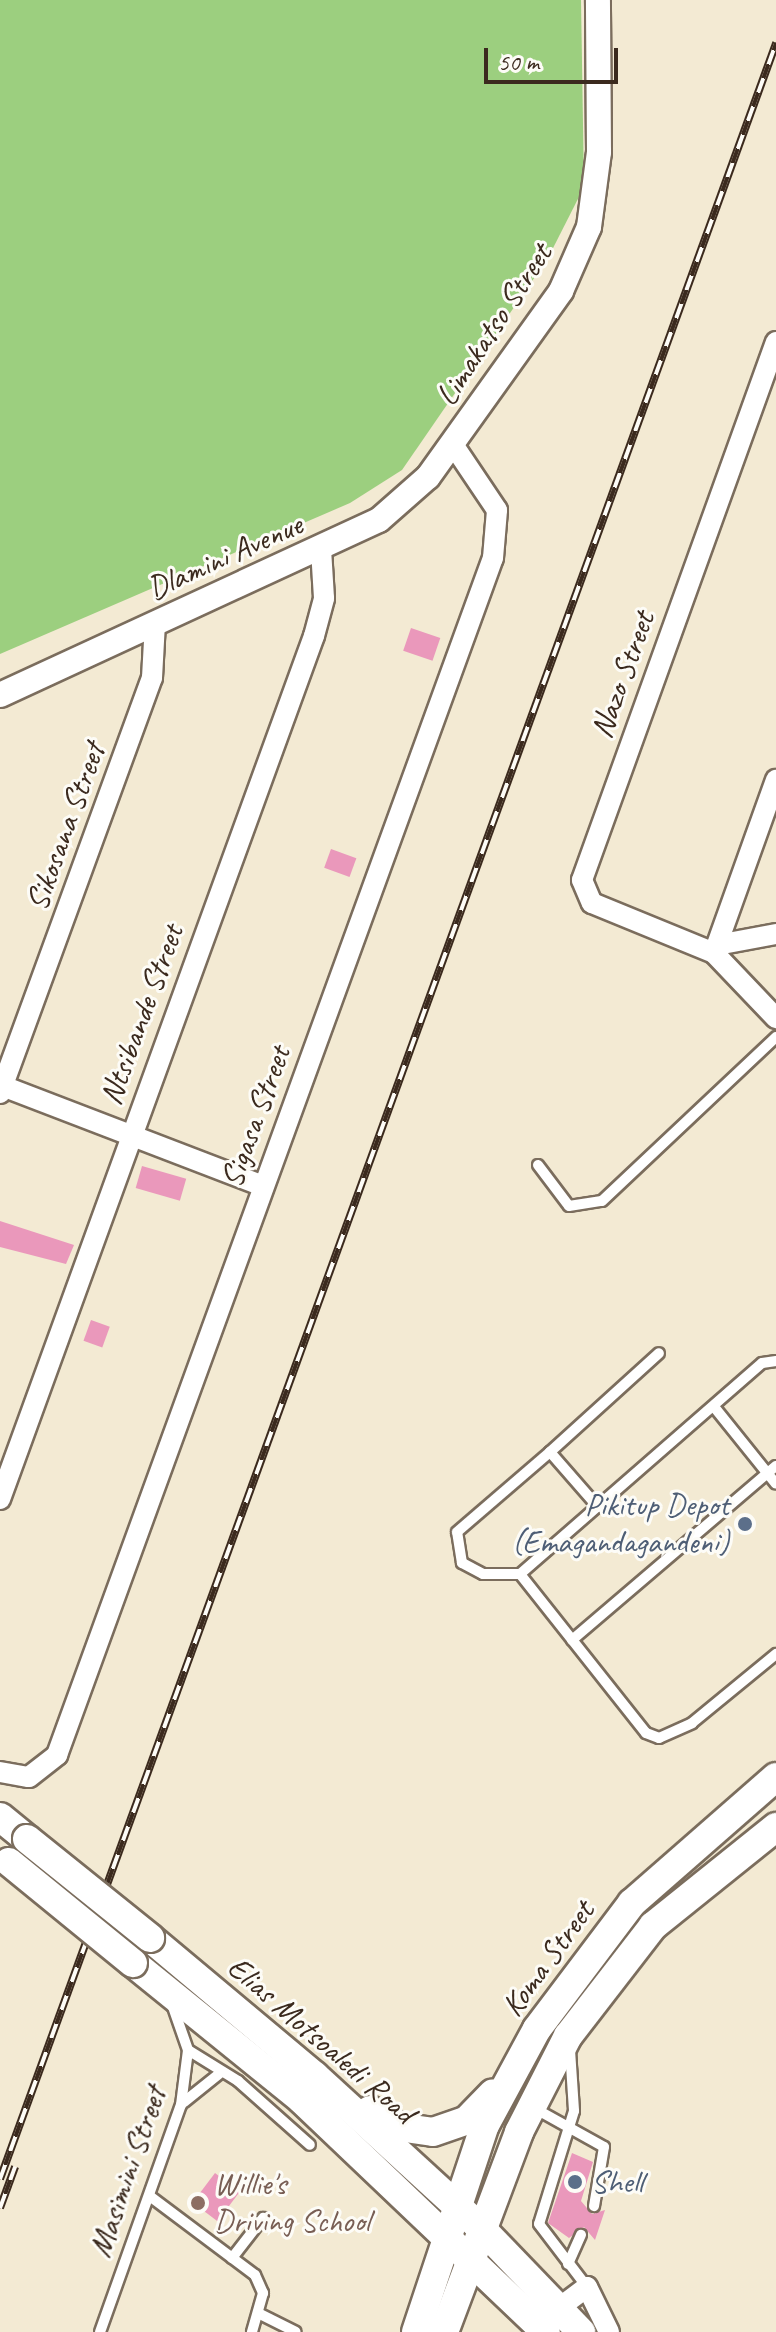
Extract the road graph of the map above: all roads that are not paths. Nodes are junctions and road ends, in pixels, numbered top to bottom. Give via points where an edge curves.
1 (598, 0) edge
2 (776, 342) edge
3 (454, 446) junction
4 (321, 549) junction
5 (155, 623) junction
6 (0, 695) edge
7 (776, 780) edge
8 (776, 934) edge
9 (715, 949) junction
10 (776, 1018) edge
11 (776, 1037) edge
12 (1, 1088) edge
13 (129, 1136) junction
14 (538, 1165) dead end
15 (263, 1186) junction
16 (659, 1353) dead end
17 (776, 1361) edge
18 (715, 1408) junction
19 (550, 1452) junction
20 (772, 1470) edge
21 (776, 1484) edge
22 (0, 1499) edge
23 (598, 1507) junction
24 (520, 1574) junction
25 (572, 1640) junction
26 (776, 1654) edge
27 (0, 1772) edge
28 (776, 1777) edge
29 (0, 1817) edge
30 (776, 1827) edge
31 (4, 1859) edge
32 (159, 1985) junction
33 (568, 2036) junction
34 (188, 2050) junction
35 (219, 2074) junction
36 (315, 2076) junction
37 (507, 2079) junction
38 (181, 2105) junction
39 (532, 2107) junction
40 (567, 2125) junction
41 (310, 2145) dead end
42 (510, 2156) junction
43 (151, 2197) junction
44 (594, 2206) dead end
45 (263, 2218) dead end
46 (452, 2219) junction
47 (581, 2235) dead end
48 (477, 2242) junction
49 (232, 2258) junction
50 (568, 2264) junction
51 (522, 2269) junction
52 (587, 2287) junction
53 (258, 2313) junction
54 (553, 2320) edge
55 (100, 2332) edge
56 (252, 2332) edge
57 (296, 2332) edge
58 (416, 2332) edge
59 (444, 2332) edge
60 (581, 2332) edge
61 (609, 2332) edge

1 - 3 street, Limakatso Street via 599,152 589,227 561,291
2 - 9 street, Nazo Street via 582,880 592,903
3 - 4 street, Dlamini Avenue via 408,499
3 - 15 street, Sigasa Street via 487,486 499,540
4 - 5 street, Dlamini Avenue
4 - 13 street, Ntsibande Street via 324,598 314,636
5 - 6 street, Dlamini Avenue
5 - 12 street, Sikosana Street via 152,678
7 - 9 street
8 - 9 street
9 - 10 street
11 - 14 lane via 602,1201 569,1206
12 - 13 street
13 - 15 street
13 - 22 street, Ntsibande Street
15 - 27 street, Sigasa Street via 57,1755 29,1777
16 - 19 lane
17 - 18 lane via 762,1363
18 - 20 lane
18 - 23 lane
19 - 23 lane
19 - 24 lane via 457,1532 462,1563 483,1574
20 - 21 lane
20 - 25 lane
23 - 24 lane
24 - 25 lane
25 - 26 lane via 646,1733 659,1738 692,1723
28 - 37 main road, Koma Street via 591,1949
29 - 36 main road, Elias Motsoaledi Road, bridge
30 - 33 main road, Koma Street via 653,1926
31 - 32 main road, Elias Motsoaledi Road, bridge
32 - 34 lane, Masimini Street
32 - 46 main road, Elias Motsoaledi Road
33 - 39 main road, Koma Street
33 - 40 lane via 575,2104
34 - 35 lane
34 - 38 lane, Masimini Street
35 - 38 lane
35 - 41 lane via 238,2081
36 - 37 main road via 398,2127 433,2132 467,2120
36 - 46 main road, Elias Motsoaledi Road
37 - 46 main road, Koma Street
38 - 43 lane, Masimini Street
39 - 40 lane
39 - 42 main road, Koma Street
40 - 44 lane via 598,2141 607,2155
40 - 50 lane via 539,2224
42 - 48 main road, Koma Street
42 - 51 main road via 507,2218
43 - 49 lane
43 - 55 lane, Masimini Street
45 - 49 lane
46 - 48 main road, Elias Motsoaledi Road
46 - 58 main road, Koma Street
47 - 50 lane
48 - 51 main road, Elias Motsoaledi Road
48 - 54 main road, Elias Motsoaledi Road
48 - 59 main road, Koma Street
49 - 53 lane via 260,2282
50 - 52 lane
51 - 54 main road, Elias Motsoaledi Road
52 - 54 street
52 - 61 street
53 - 56 lane
53 - 57 lane
54 - 60 main road, Elias Motsoaledi Road

